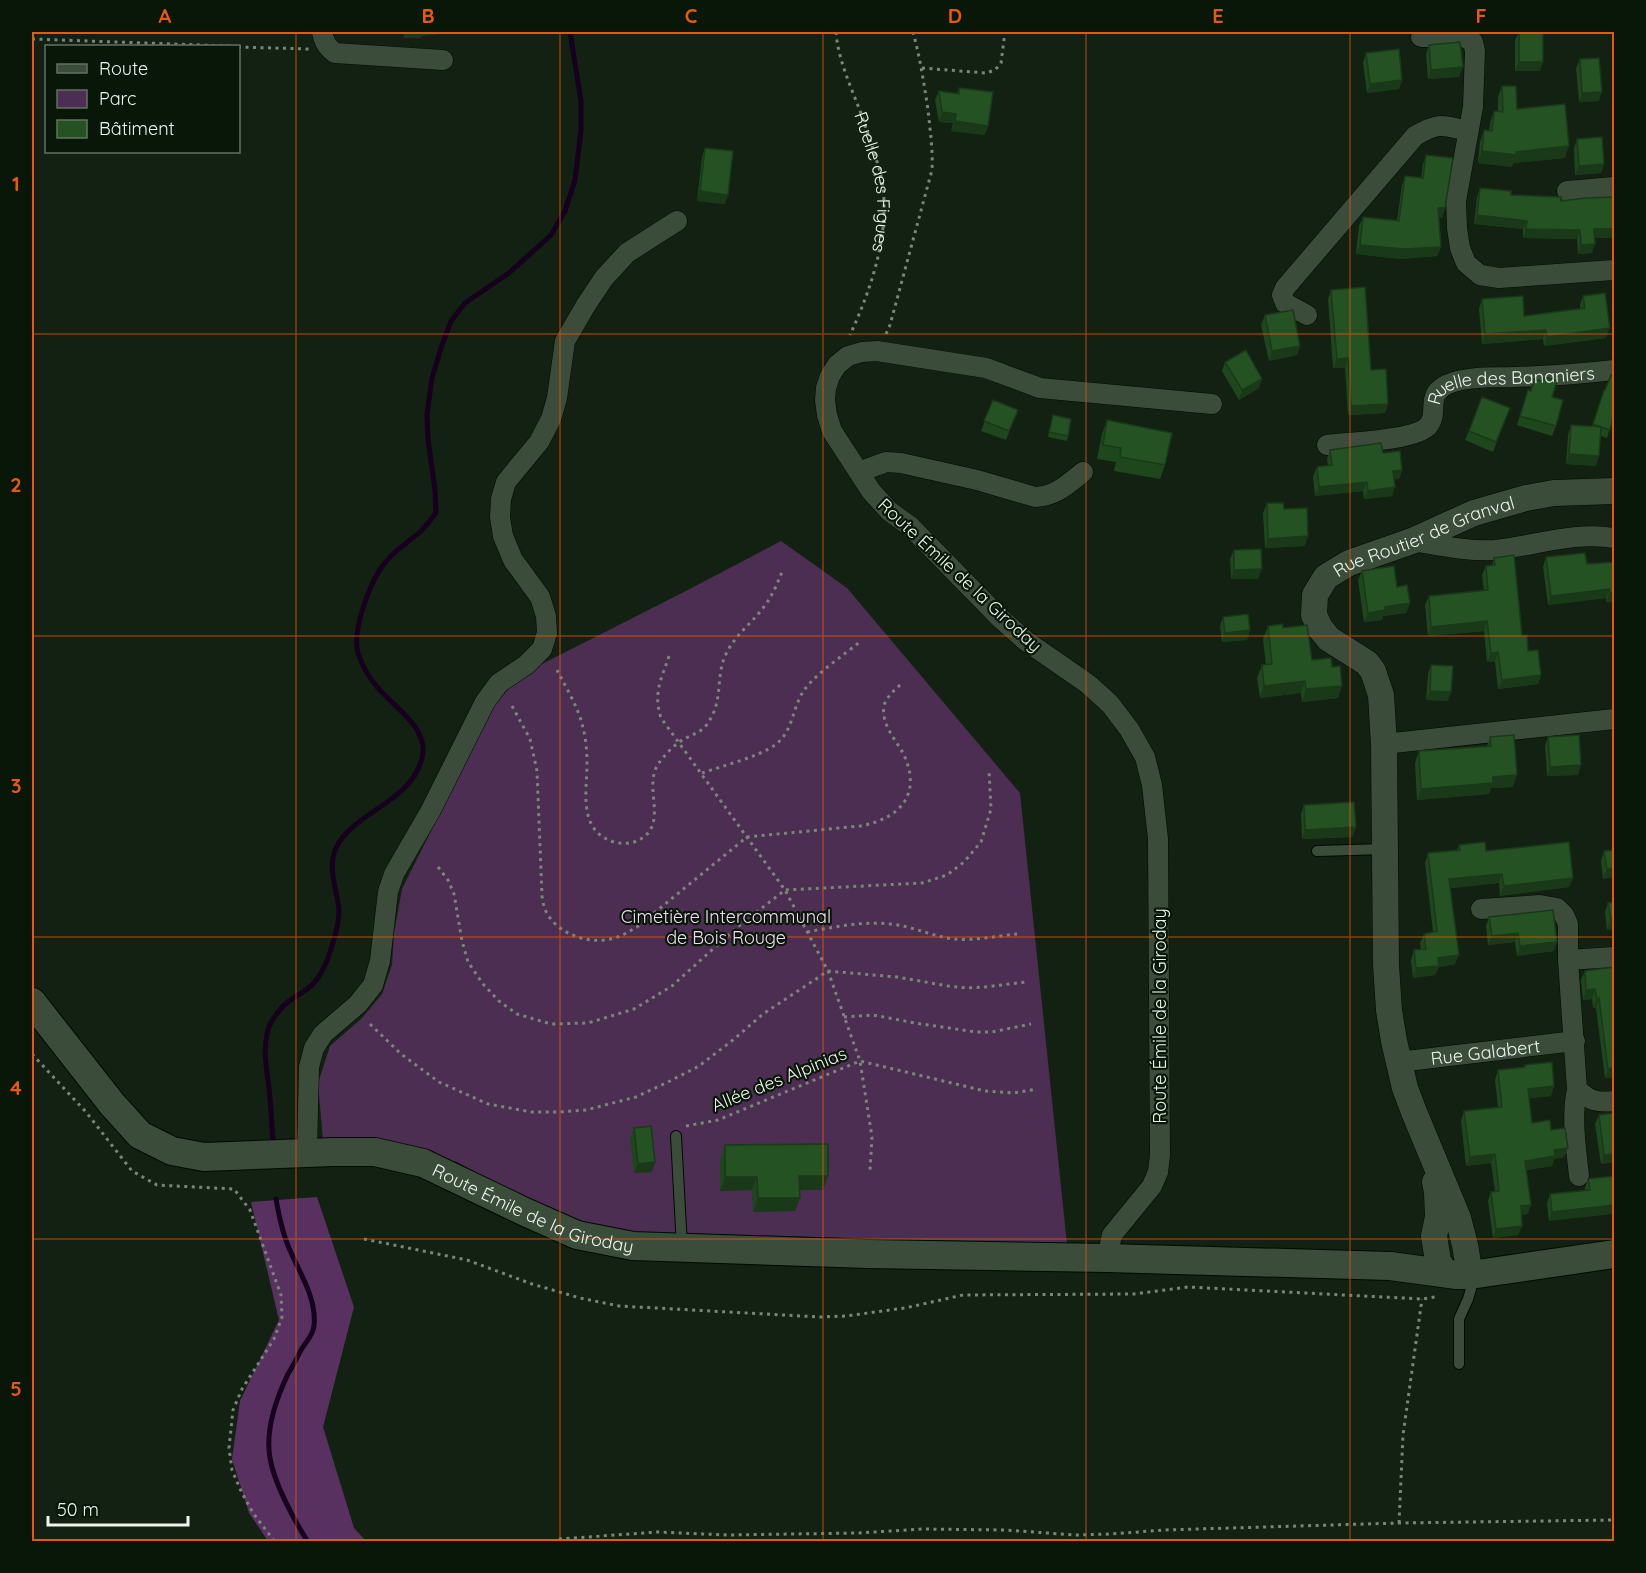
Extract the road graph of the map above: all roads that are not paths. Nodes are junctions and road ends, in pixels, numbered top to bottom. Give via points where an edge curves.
1 (1421, 37) dead end
2 (325, 40) edge
3 (443, 60) dead end
4 (1468, 131) junction
5 (1614, 188) edge
6 (1567, 190) dead end
7 (677, 221) dead end
8 (1614, 270) edge
9 (1307, 315) dead end
10 (1614, 370) edge
11 (1212, 404) dead end
12 (1327, 444) dead end
13 (859, 472) junction
14 (1083, 472) dead end
15 (1614, 491) edge
16 (1614, 538) edge
17 (1412, 541) junction
18 (1614, 719) edge
19 (1384, 744) junction
20 (1384, 849) junction
21 (1317, 851) dead end
22 (1481, 909) dead end
23 (1614, 957) edge
24 (1568, 960) junction
25 (32, 1002) edge
26 (1575, 1041) junction
27 (1398, 1062) junction
28 (1578, 1089) junction
29 (1614, 1101) edge
30 (676, 1136) road end
31 (1429, 1149) junction
32 (307, 1153) junction
33 (1579, 1176) dead end
34 (1434, 1236) junction
35 (682, 1247) junction
36 (1614, 1254) edge
37 (1107, 1258) junction
38 (1390, 1266) junction
39 (1457, 1275) junction
40 (1458, 1364) dead end

1 - 4 street via 1464,37 1473,42 1473,107
2 - 3 street via 335,53
4 - 8 street via 1456,201 1456,228 1466,263 1480,276 1499,278
4 - 9 street via 1432,126 1415,136 1284,288 1285,303
5 - 6 street
7 - 32 street via 627,253 586,305 565,341 551,419 539,442 506,482 500,517 503,536 513,560 540,597 547,633 542,649 499,683 485,702 394,874 373,985 314,1048 309,1068
10 - 12 street, Ruelle des Bananiers via 1453,382 1438,391 1433,416 1424,430 1400,437
11 - 13 street via 1040,388 986,368 862,352 837,365 830,376 825,400 832,431
13 - 14 street via 886,462 901,463 1035,498 1053,494
13 - 37 street, Route Émile de la Giroday via 879,501 910,526 999,618 1110,704 1145,758 1158,839 1160,1155 1152,1186 1112,1235
15 - 17 street, Rue Routier de Granval via 1526,498 1474,513
16 - 17 street via 1575,538 1496,550
17 - 19 street, Rue Routier de Granval via 1349,563 1326,577 1315,595 1314,615 1320,628 1373,671 1381,695
18 - 19 street
19 - 20 street, Rue Routier de Granval
20 - 21 lane
20 - 27 street, Rue Routier de Granval via 1389,1010
22 - 24 street via 1540,904 1557,908 1568,924
23 - 24 street
24 - 26 street
25 - 32 main road, Route Émile de la Giroday via 140,1135 172,1151 204,1157
26 - 27 street, Rue Galabert
26 - 28 street
27 - 31 street, Rue Routier de Granval
28 - 29 street via 1588,1098
28 - 33 street via 1574,1119
30 - 35 lane
31 - 34 street, Rue Routier de Granval via 1437,1192
31 - 39 street, Rue Routier de Granval via 1465,1245
32 - 35 main road, Route Émile de la Giroday via 375,1152 423,1163 577,1235 633,1246
34 - 38 street via 1418,1258
34 - 39 street, Rue Routier de Granval via 1438,1261
35 - 37 main road, Route Émile de la Giroday
36 - 39 main road, Route Émile de la Giroday
37 - 38 main road, Route Émile de la Giroday
38 - 39 main road, Route Émile de la Giroday
39 - 40 lane via 1471,1289 1459,1318

